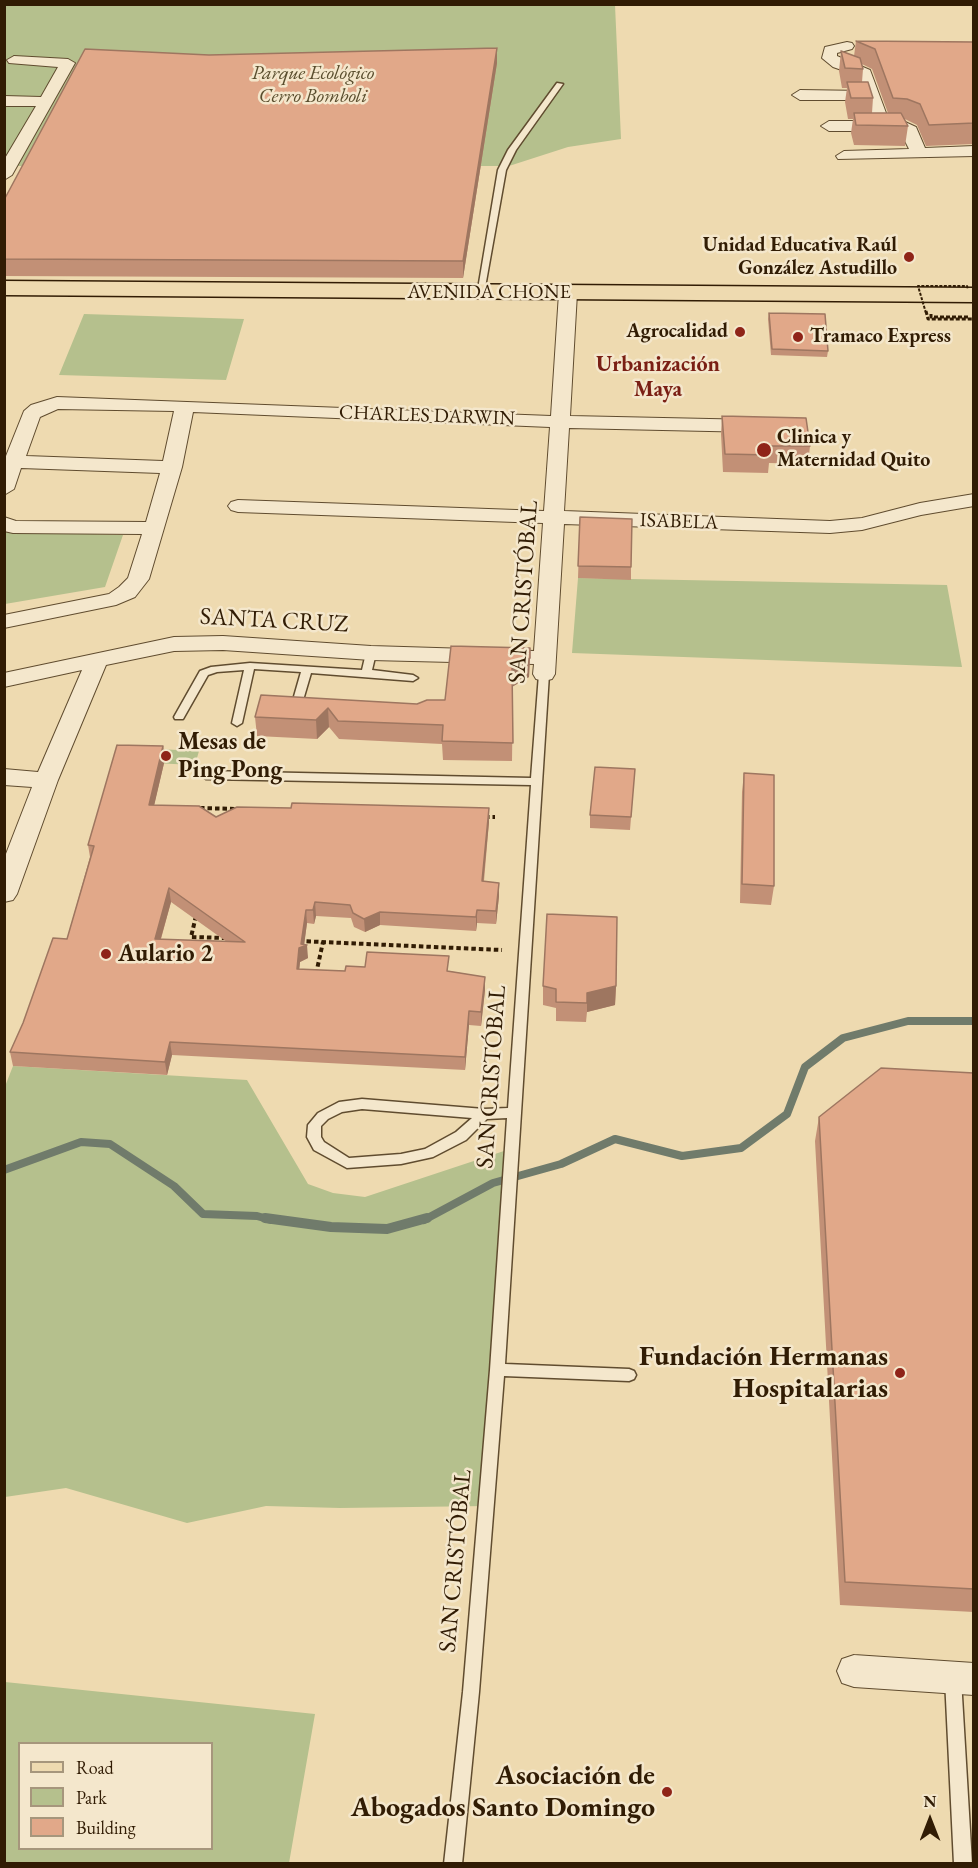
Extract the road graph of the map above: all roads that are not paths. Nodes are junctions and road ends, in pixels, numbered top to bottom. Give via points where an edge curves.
1 (847, 46) dead end
2 (14, 60) dead end
3 (559, 84) dead end
4 (800, 95) dead end
5 (873, 96) junction
6 (4, 101) edge
7 (46, 102) junction
8 (883, 125) junction
9 (829, 126) dead end
10 (11, 151) edge
11 (974, 151) edge
12 (919, 153) junction
13 (844, 156) dead end
14 (4, 175) edge
15 (4, 288) edge
16 (480, 293) junction
17 (972, 298) edge
18 (568, 302) junction
19 (4, 306) edge
20 (185, 406) junction
21 (561, 422) junction
22 (774, 426) edge
23 (14, 462) junction
24 (172, 467) junction
25 (4, 489) edge
26 (974, 500) edge
27 (238, 506) dead end
28 (555, 518) junction
29 (4, 523) edge
30 (154, 528) junction
31 (4, 622) edge
32 (97, 660) junction
33 (368, 663) junction
34 (250, 666) junction
35 (544, 666) junction
36 (307, 670) junction
37 (413, 678) dead end
38 (4, 680) edge
39 (296, 707) edge
40 (179, 717) dead end
41 (237, 723) dead end
42 (206, 775) dead end
43 (4, 777) edge
44 (46, 780) junction
45 (537, 782) junction
46 (9, 869) edge
47 (4, 894) edge
48 (515, 1113) junction
49 (484, 1114) junction
50 (497, 1370) junction
51 (629, 1375) dead end
52 (854, 1671) dead end
53 (963, 1678) edge
54 (453, 1863) edge
55 (963, 1863) edge

1 - 5 street via 830,50 830,60 863,71
2 - 7 street via 68,63
3 - 16 lane via 512,150 502,171
4 - 5 street
5 - 8 street
6 - 7 street
7 - 10 street
8 - 9 street
8 - 12 street via 908,129
10 - 14 street
11 - 12 street
12 - 13 street
15 - 16 main road, AVENIDA CHONE
16 - 18 main road, AVENIDA CHONE
17 - 18 main road, AVENIDA CHONE
18 - 19 main road, AVENIDA CHONE
18 - 21 street, SAN CRISTÓBAL
20 - 21 street, CHARLES DARWIN
20 - 23 street, CHARLES DARWIN via 57,403 38,409 31,416
20 - 24 street
21 - 22 street, CHARLES DARWIN
21 - 28 street, SAN CRISTÓBAL
23 - 24 street
23 - 25 street
24 - 30 street
26 - 28 street, ISABELA via 830,527
27 - 28 street, ISABELA
28 - 35 street, SAN CRISTÓBAL
29 - 30 street
30 - 31 street via 138,579 127,592 116,598
32 - 33 street, SANTA CRUZ via 183,644 223,643
32 - 38 street, SANTA CRUZ
32 - 44 street
33 - 35 street, SANTA CRUZ
33 - 36 lane
33 - 37 lane
34 - 36 lane
34 - 40 lane via 228,666 204,673
34 - 41 lane
35 - 45 lane, SAN CRISTÓBAL
36 - 39 lane
42 - 45 lane
43 - 44 street
44 - 46 street
45 - 48 lane, SAN CRISTÓBAL
46 - 47 street
48 - 49 lane
48 - 50 lane, SAN CRISTÓBAL
49 - 49 lane via 461,1136 428,1153 401,1159 347,1162 319,1146 314,1137 315,1125 322,1116 339,1107 362,1104
50 - 51 lane
50 - 54 lane, SAN CRISTÓBAL
52 - 53 street
53 - 55 lane

